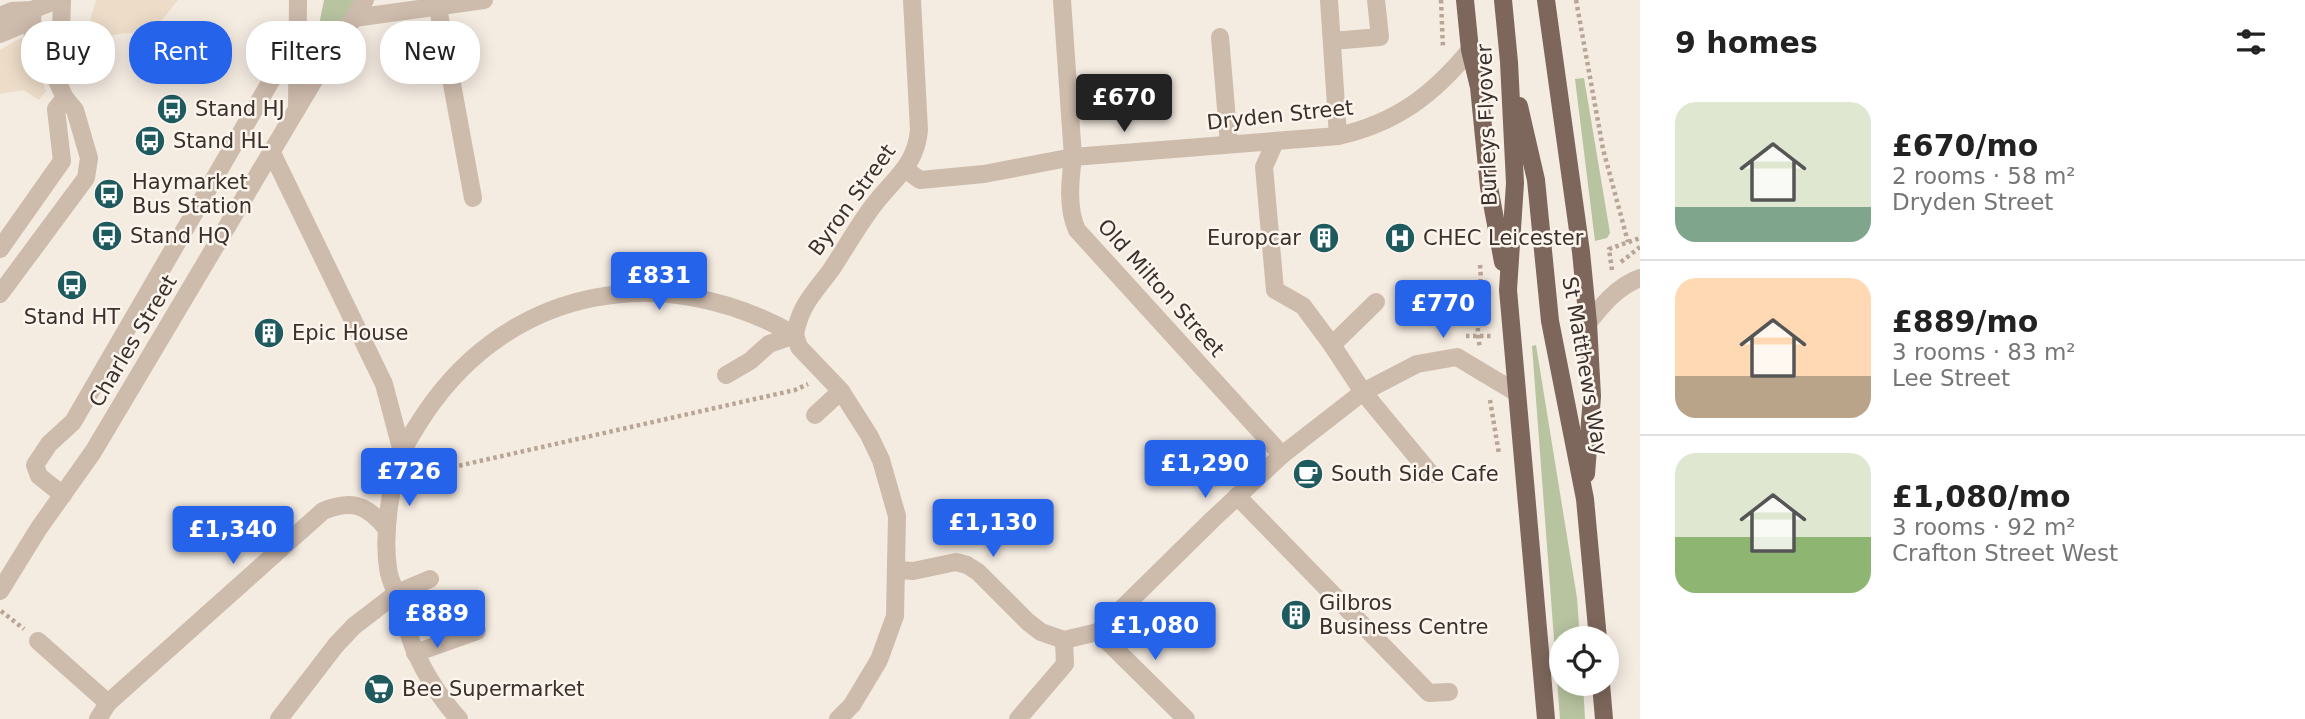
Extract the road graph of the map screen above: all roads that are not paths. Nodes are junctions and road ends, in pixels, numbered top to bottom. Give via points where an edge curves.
1 (59, 0) edge
2 (298, 0) edge
3 (365, 0) edge
4 (484, 0) edge
5 (912, 0) edge
6 (1062, 0) edge
7 (1329, 0) edge
8 (1376, 0) edge
9 (1465, 0) edge
10 (1503, 0) edge
11 (1546, 0) edge
12 (438, 8) junction
13 (32, 10) junction
14 (0, 16) edge
15 (354, 18) junction
16 (32, 21) edge
17 (62, 21) edge
18 (297, 21) edge
19 (0, 34) edge
20 (1220, 37) dead end
21 (1332, 41) junction
22 (1470, 50) junction
23 (1509, 62) junction
24 (59, 84) edge
25 (269, 84) edge
26 (297, 84) edge
27 (70, 104) junction
28 (297, 110) junction
29 (1338, 136) junction
30 (1275, 142) junction
31 (1229, 144) junction
32 (272, 153) junction
33 (1073, 157) junction
34 (905, 169) junction
35 (472, 198) dead end
36 (0, 249) edge
37 (1640, 278) edge
38 (1508, 290) junction
39 (0, 294) edge
40 (1376, 302) dead end
41 (1588, 323) junction
42 (795, 335) junction
43 (1332, 345) junction
44 (726, 375) dead end
45 (841, 391) junction
46 (1363, 392) junction
47 (1517, 393) junction
48 (815, 415) dead end
49 (402, 452) junction
50 (1282, 455) junction
51 (1431, 474) dead end
52 (63, 495) junction
53 (1237, 496) junction
54 (1585, 499) junction
55 (387, 529) junction
56 (897, 570) junction
57 (430, 579) dead end
58 (0, 591) edge
59 (397, 593) junction
60 (1597, 626) edge
61 (477, 631) dead end
62 (1098, 632) junction
63 (1064, 640) junction
64 (38, 641) road end
65 (415, 653) junction
66 (1449, 692) dead end
67 (1602, 696) edge
68 (108, 703) junction
69 (98, 719) edge
70 (279, 719) edge
71 (459, 719) edge
72 (838, 719) edge
73 (1018, 719) edge
74 (1186, 719) edge
75 (1546, 719) edge
76 (1604, 719) edge

1 - 13 street
1 - 17 street
2 - 18 street
3 - 15 street, Charles Street
4 - 12 street
5 - 34 street, Byron Street via 919,130 918,146
6 - 33 street, Old Milton Street
7 - 21 street
8 - 21 street via 1380,37
9 - 22 main road
10 - 23 main road, Burleys Flyover
11 - 41 main road
12 - 15 street
12 - 35 street
13 - 14 street
13 - 16 street
13 - 19 street via 19,26
15 - 28 street, Charles Street
20 - 31 street
21 - 29 street
22 - 29 street, Dryden Street via 1438,86 1396,115
22 - 38 main road
23 - 38 main road, Burleys Flyover via 1515,183
23 - 54 main road, St Matthews Way via 1536,180 1550,321
24 - 27 street
25 - 52 street via 78,413 35,465 39,477
26 - 28 street
27 - 36 street via 56,109 62,161
27 - 39 street via 89,158 86,178
28 - 32 street, Charles Street
29 - 30 street, Dryden Street
30 - 31 street, Dryden Street
30 - 43 street via 1264,167 1275,290 1303,306
31 - 33 street, Dryden Street
32 - 49 street via 384,384
32 - 52 street, Charles Street
33 - 34 street, Dryden Street via 984,174 920,180
33 - 50 street, Old Milton Street via 1070,182 1077,230
34 - 42 street, Byron Street via 873,206 805,304
37 - 41 street via 1621,288
38 - 47 main road
40 - 43 street
41 - 54 main road via 1592,396
42 - 44 street via 769,344
42 - 45 street via 799,347
42 - 49 street via 743,309 675,293 621,294 569,304 521,324 484,348 437,396
43 - 46 street
45 - 48 street
45 - 56 street via 869,435 891,488 897,516
46 - 47 street via 1417,364 1457,357
46 - 50 street
46 - 51 street
47 - 75 main road
49 - 55 street
50 - 53 street
52 - 58 street, Charles Street
53 - 62 street
53 - 66 street via 1429,693
54 - 60 main road, St Matthews Way
55 - 59 street via 388,569
55 - 68 street via 359,505 341,504 323,511
56 - 63 street via 956,562 967,565 1034,627
56 - 72 street via 895,616 879,660 852,705
57 - 59 street
59 - 65 street
59 - 70 street via 335,645
61 - 65 street
62 - 63 street
62 - 74 street
63 - 73 street via 1065,664
64 - 68 street
65 - 71 street
67 - 76 main road
68 - 69 street

